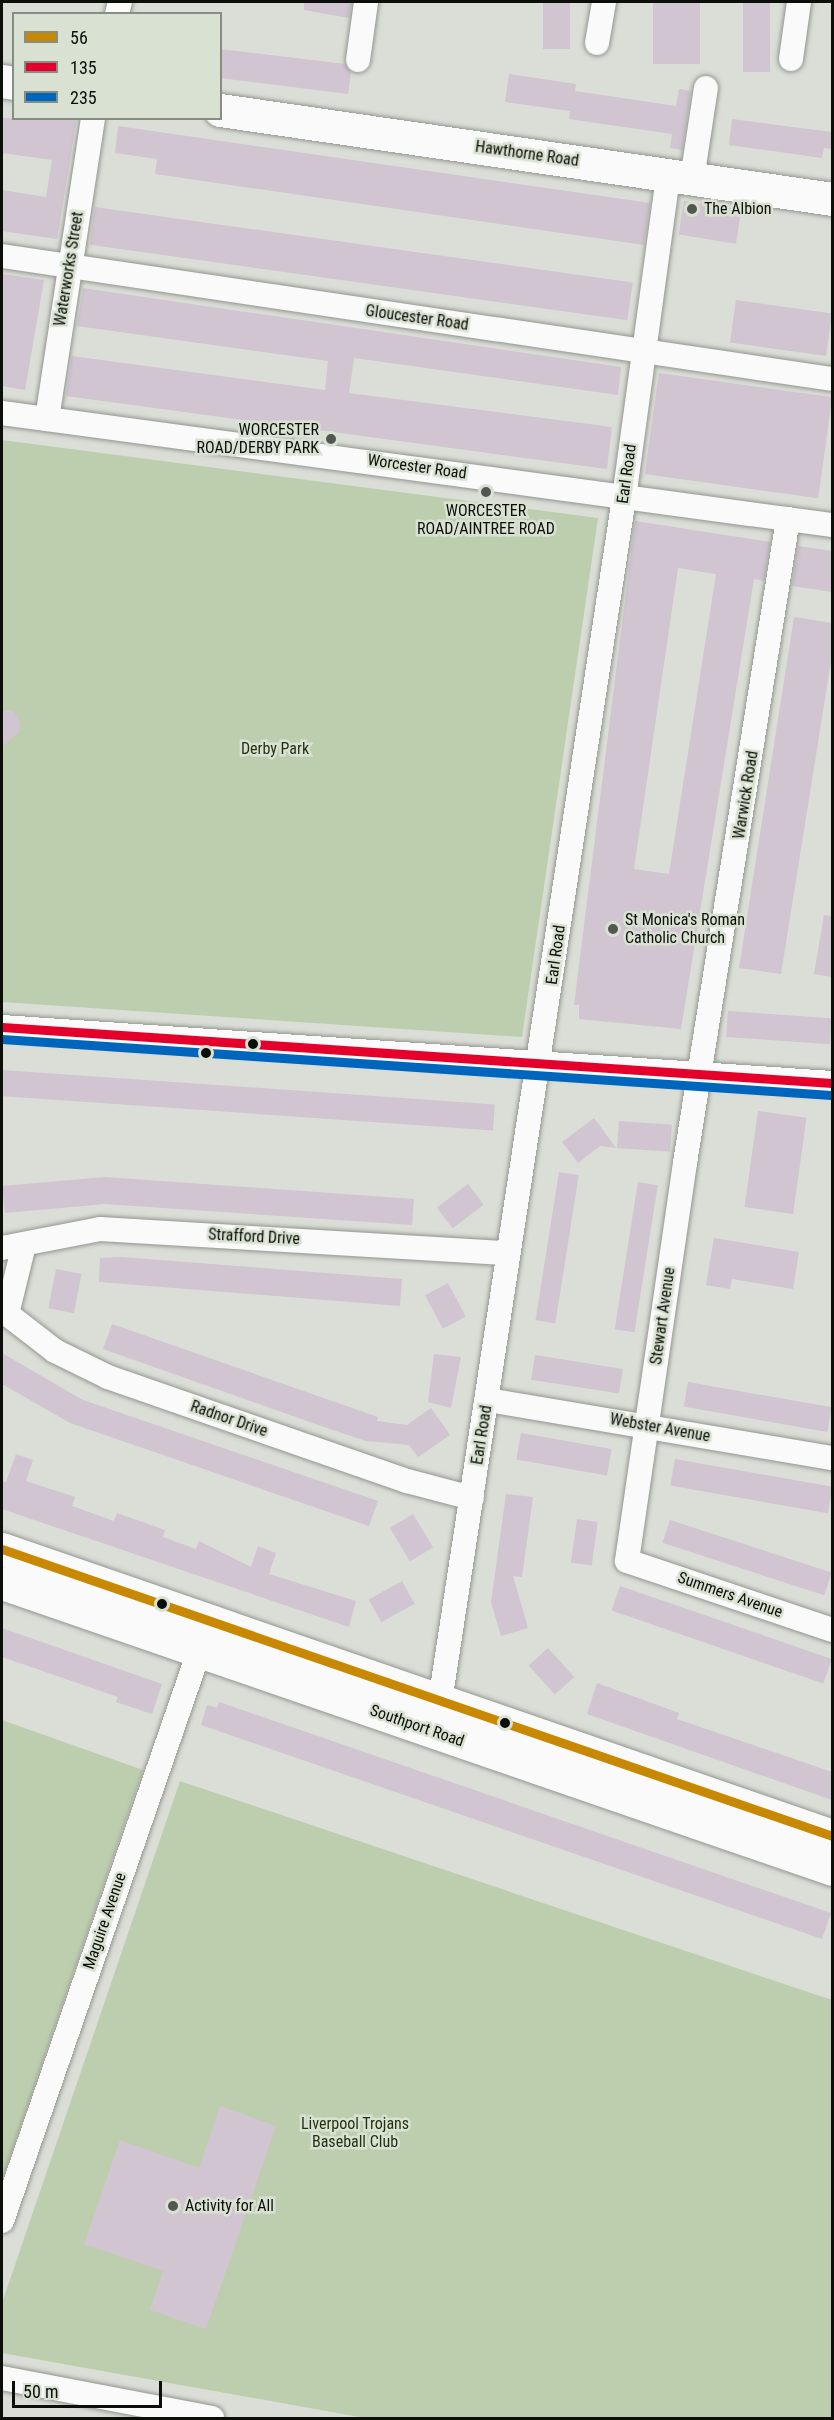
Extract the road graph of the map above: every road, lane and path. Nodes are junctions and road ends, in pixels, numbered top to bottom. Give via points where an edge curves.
1 (366, 2) edge
2 (604, 2) edge
3 (799, 2) edge
4 (597, 43) dead end
5 (791, 59) dead end
6 (358, 60) dead end
7 (706, 88) dead end
8 (222, 110) edge
9 (93, 120) edge
10 (680, 177) junction
11 (832, 199) edge
12 (2, 256) edge
13 (69, 267) junction
14 (645, 351) junction
15 (832, 379) edge
16 (2, 413) edge
17 (47, 419) junction
18 (624, 498) junction
19 (788, 519) junction
20 (832, 525) edge
21 (2, 1027) edge
22 (540, 1063) junction
23 (703, 1071) junction
24 (832, 1083) edge
25 (13, 1247) edge
26 (508, 1253) junction
27 (4, 1312) edge
28 (488, 1400) junction
29 (648, 1426) junction
30 (832, 1458) edge
31 (472, 1498) junction
32 (2, 1549) edge
33 (627, 1561) joint
34 (2, 1583) edge
35 (832, 1630) edge
36 (204, 1635) junction
37 (442, 1700) junction
38 (434, 1732) junction
39 (832, 1836) edge
40 (832, 1869) edge
41 (2, 2222) edge
42 (2, 2378) edge
43 (212, 2418) edge

1 - 6 street
2 - 4 street
3 - 5 street
7 - 10 street, Earl Road
8 - 10 main road, Hawthorne Road
9 - 13 street, Waterworks Street
10 - 11 main road, Hawthorne Road
10 - 14 street, Earl Road
12 - 13 street, Gloucester Road
13 - 14 street, Gloucester Road
13 - 17 street, Waterworks Street
14 - 15 street, Gloucester Road
14 - 18 street, Earl Road
16 - 17 street, Worcester Road
17 - 18 street, Worcester Road via 422,467
18 - 19 street, Worcester Road
18 - 22 street, Earl Road
19 - 20 street, Worcester Road
19 - 23 street, Warwick Road
21 - 22 street
22 - 23 street
22 - 26 street, Earl Road
23 - 24 street
23 - 29 street, Stewart Avenue via 685,1163
25 - 26 street, Strafford Drive via 100,1229
25 - 27 street
26 - 28 street, Earl Road
27 - 31 street, Radnor Drive via 55,1351 108,1377 407,1481
28 - 29 street, Webster Avenue
28 - 31 street, Earl Road
29 - 30 street, Webster Avenue
29 - 33 street, Stewart Avenue
31 - 37 street, Earl Road
32 - 36 main road, Southport Road
33 - 35 street, Summers Avenue
34 - 36 main road, Southport Road
36 - 37 main road, Southport Road
36 - 38 main road, Southport Road
36 - 41 street, Maguire Avenue
37 - 38 street, Earl Road
37 - 39 main road, Southport Road
38 - 40 main road, Southport Road
42 - 43 street

